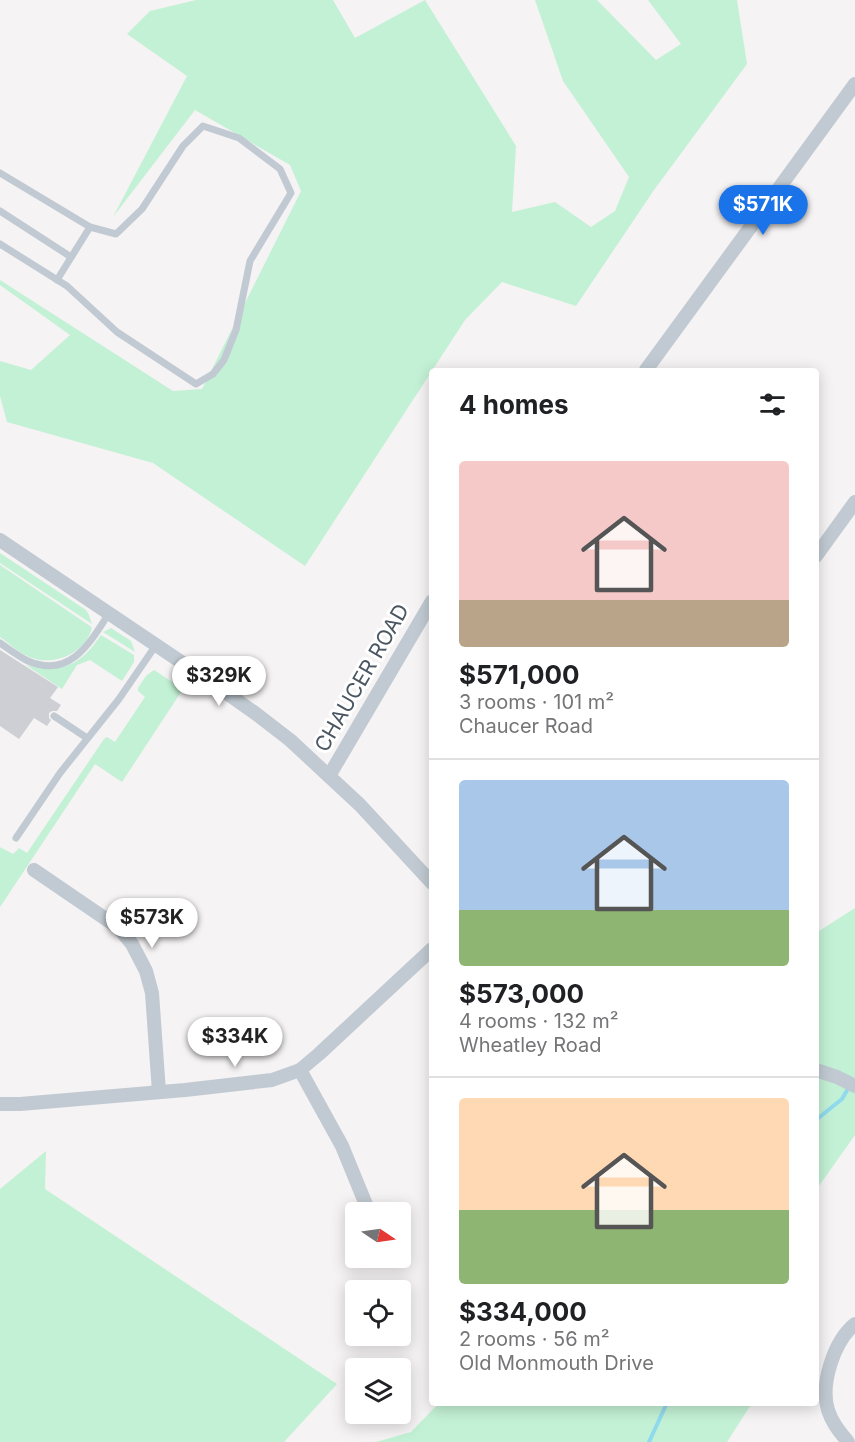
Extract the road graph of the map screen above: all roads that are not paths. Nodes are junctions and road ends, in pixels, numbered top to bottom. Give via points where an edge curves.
1 (855, 84) edge
2 (0, 173) edge
3 (0, 211) edge
4 (90, 227) junction
5 (0, 244) edge
6 (71, 257) junction
7 (57, 280) junction
8 (647, 368) edge
9 (855, 502) edge
10 (0, 540) edge
11 (819, 552) edge
12 (429, 606) edge
13 (109, 613) junction
14 (0, 643) edge
15 (156, 645) junction
16 (54, 716) dead end
17 (87, 738) junction
18 (329, 776) junction
19 (16, 838) dead end
20 (34, 870) dead end
21 (429, 880) edge
22 (429, 952) edge
23 (300, 1070) junction
24 (819, 1071) edge
25 (855, 1086) edge
26 (159, 1092) junction
27 (0, 1104) edge
28 (365, 1202) edge
29 (855, 1324) edge
30 (848, 1442) edge

1 - 8 street
2 - 4 lane
3 - 6 lane
4 - 6 lane
4 - 7 lane via 116,234 142,209 183,146 203,126 238,138 280,169 291,193 250,261 236,330 224,360 213,374 196,384 117,332
5 - 7 lane
6 - 7 lane
9 - 11 street
10 - 13 street
12 - 18 street, CHAUCER ROAD
13 - 14 lane via 85,649 59,663 30,662
13 - 15 street
15 - 17 lane
15 - 18 street via 255,713
16 - 17 lane
17 - 19 lane
18 - 21 street
20 - 26 street via 119,928 132,944 152,993
22 - 23 street
23 - 26 street via 272,1080
23 - 28 street via 342,1146
24 - 25 street
26 - 27 street
29 - 30 street via 835,1350 826,1390 827,1409

